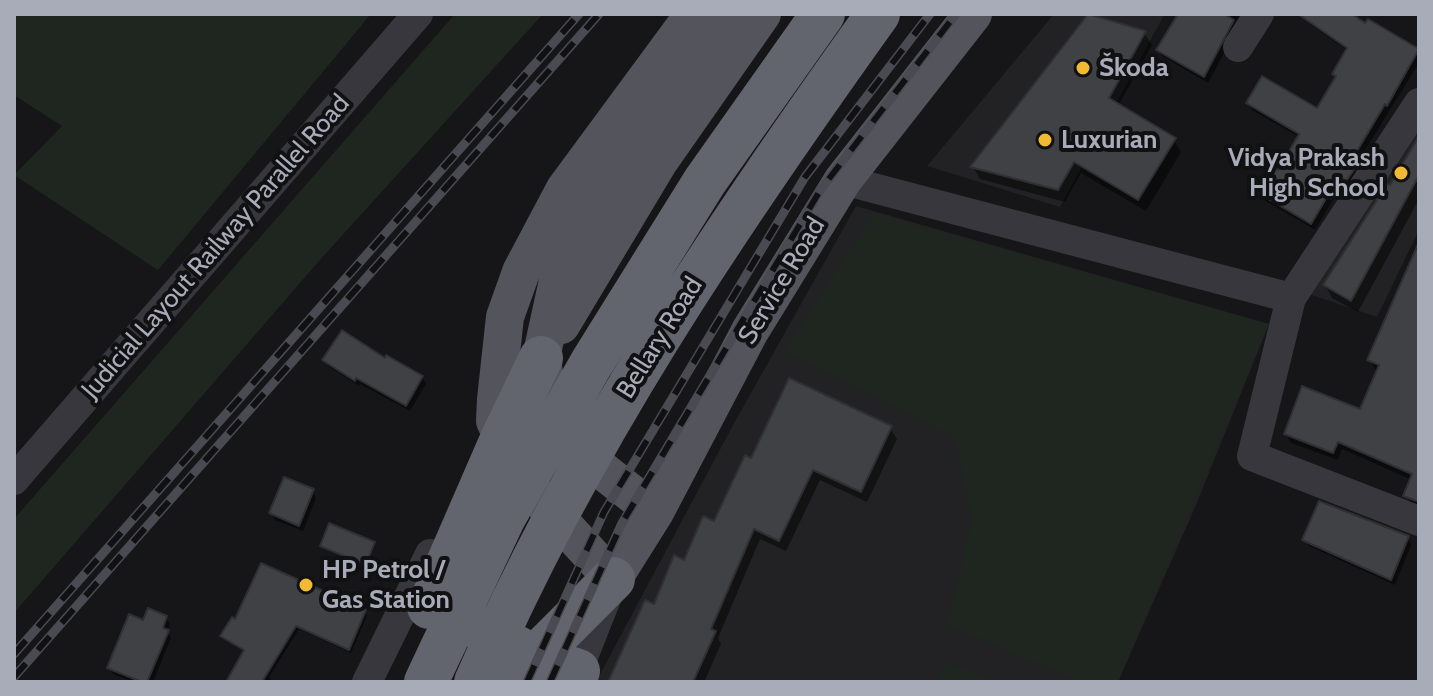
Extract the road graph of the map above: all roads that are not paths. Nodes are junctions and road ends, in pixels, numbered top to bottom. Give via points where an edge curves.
1 (418, 14) edge
2 (694, 14) edge
3 (727, 14) edge
4 (762, 14) edge
5 (823, 14) edge
6 (878, 14) edge
7 (973, 14) edge
8 (1259, 14) edge
9 (1238, 47) dead end
10 (1419, 103) edge
11 (843, 180) junction
12 (1291, 298) junction
13 (541, 358) junction
14 (498, 430) junction
15 (14, 480) edge
16 (655, 512) junction
17 (1419, 521) edge
18 (613, 579) junction
19 (421, 598) junction
20 (529, 669) edge
21 (575, 676) edge
22 (367, 682) edge
23 (397, 682) edge
24 (426, 682) edge
25 (476, 682) edge

1 - 15 street, Judicial Layout Railway Parallel Road
2 - 14 main road via 565,189 521,272 505,317
3 - 13 main road via 596,203 557,285
4 - 13 main road via 658,163
5 - 24 highway, Bellary Road via 705,181 591,364 503,519
6 - 25 highway, Bellary Road via 772,162 635,374 543,540
7 - 11 main road, Service Road
8 - 9 street
10 - 12 street
11 - 12 street
11 - 16 main road, Service Road via 750,331
12 - 17 street via 1252,456
13 - 14 highway
13 - 16 main road via 551,414 577,447
14 - 18 main road via 537,497
14 - 19 highway
16 - 18 main road, Service Road
18 - 20 highway
18 - 21 street
19 - 20 highway
19 - 22 street
19 - 23 highway
20 - 21 highway

